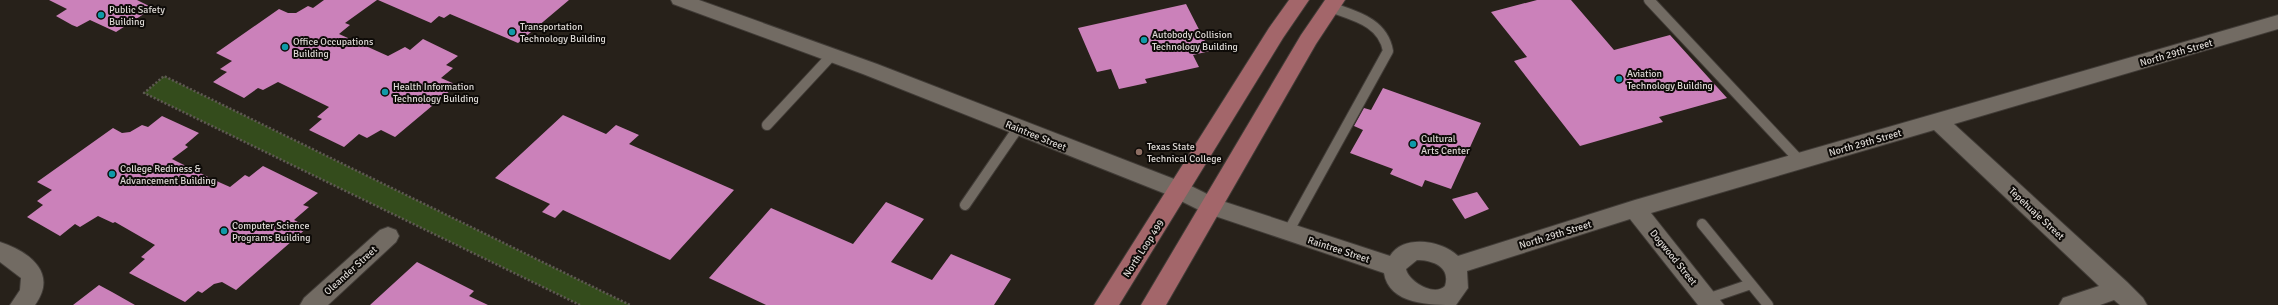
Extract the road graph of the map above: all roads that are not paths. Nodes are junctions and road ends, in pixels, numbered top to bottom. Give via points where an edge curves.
1 (680, 0) edge
2 (1299, 0) edge
3 (1649, 0) edge
4 (1333, 4) edge
5 (2278, 22) edge
6 (832, 55) junction
7 (1938, 121) junction
8 (767, 124) dead end
9 (1018, 128) junction
10 (1800, 161) junction
11 (1179, 190) junction
12 (965, 205) dead end
13 (1211, 206) junction
14 (1635, 209) junction
15 (1702, 224) dead end
16 (1288, 232) junction
17 (388, 236) dead end
18 (0, 250) edge
19 (1454, 266) junction
20 (1394, 267) junction
21 (1751, 284) junction
22 (2119, 289) junction
23 (1710, 302) edge
24 (1432, 304) edge
25 (22, 305) edge
26 (312, 305) edge
27 (1106, 305) edge
28 (1152, 305) edge
29 (1768, 305) edge
30 (2071, 305) edge
31 (2136, 305) edge

1 - 6 street, Raintree Street
2 - 11 main road, North Loop 499
3 - 10 lane
4 - 13 main road via 1308,40
4 - 16 lane via 1376,26 1387,42 1388,51
5 - 7 street, North 29th Street
6 - 8 lane
6 - 9 street, Raintree Street
7 - 10 street, North 29th Street
7 - 22 street, Tepehuaje Street
9 - 11 street, Raintree Street
9 - 12 lane
10 - 14 street, North 29th Street
11 - 13 street, Raintree Street
11 - 27 main road, North Loop 499
13 - 16 street, Raintree Street
13 - 28 main road
14 - 19 street, North 29th Street
14 - 23 street, Dogwood Street
15 - 21 lane
16 - 20 street, Raintree Street
17 - 26 street, Oleander Street
18 - 25 street via 28,267 32,274 30,293
19 - 20 street via 1442,256 1428,250 1413,251 1400,257
19 - 24 street via 1458,278 1456,290 1446,299
20 - 24 street via 1395,280 1403,292 1416,300
21 - 23 lane
21 - 29 lane
22 - 30 street
22 - 31 street, Tepehuaje Street

